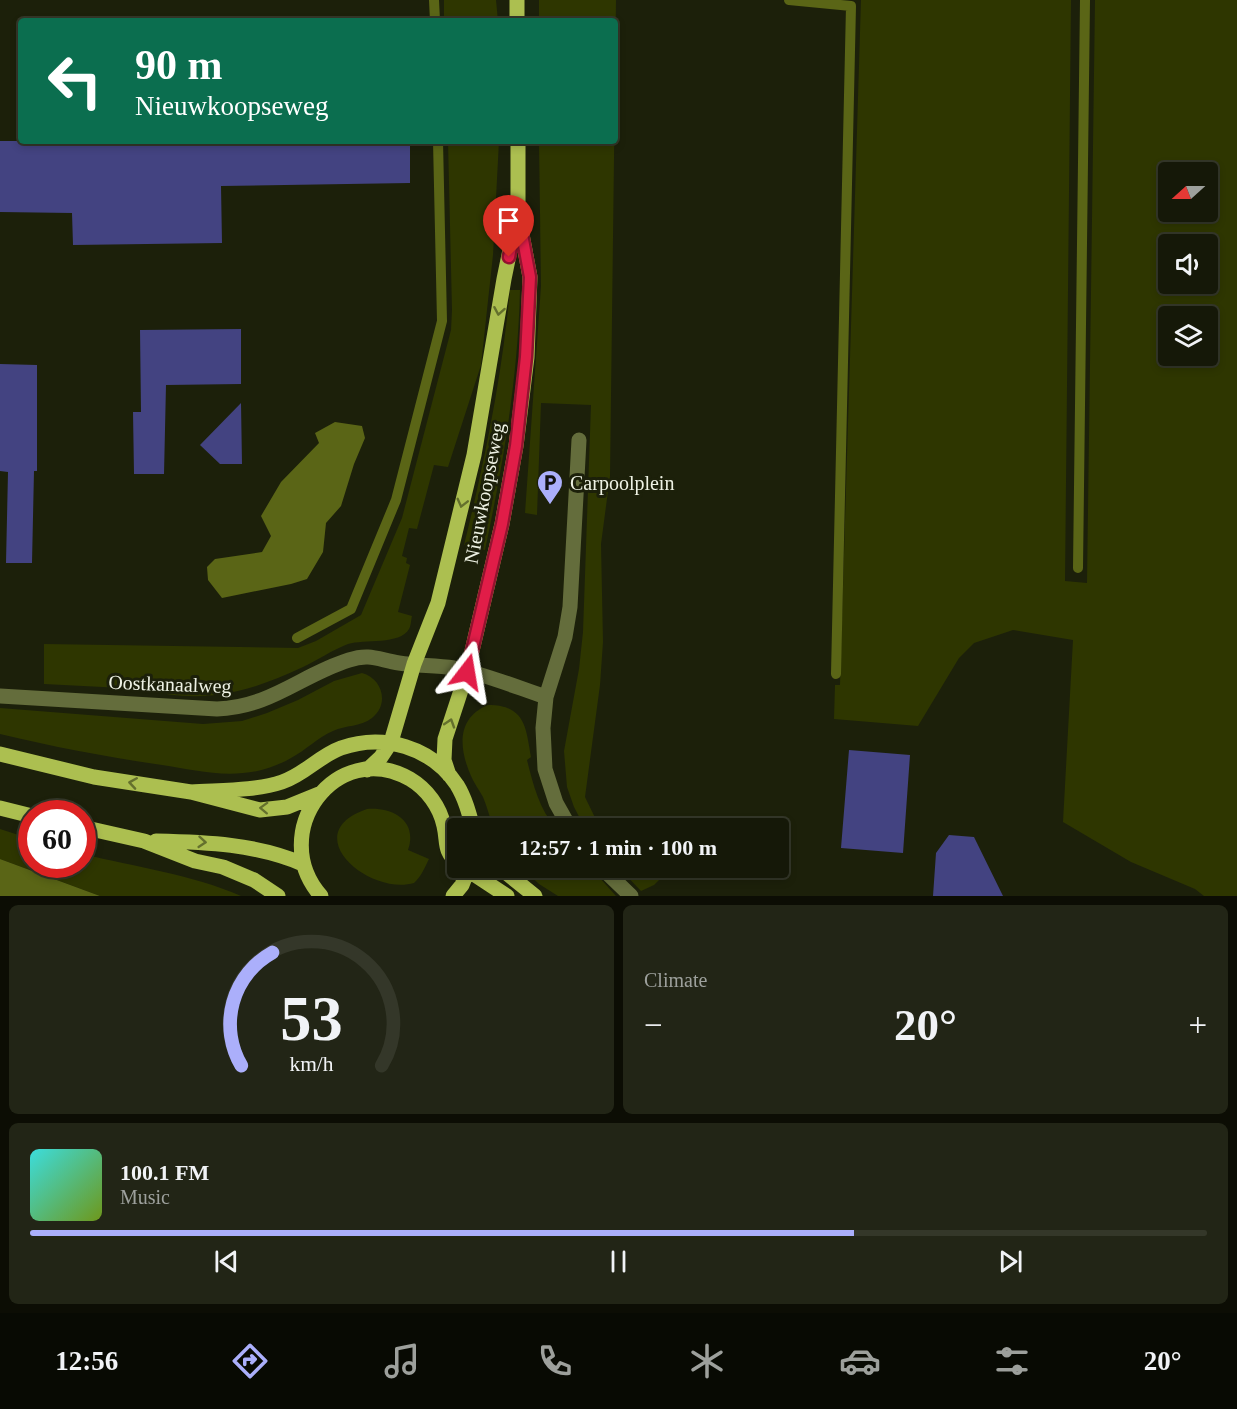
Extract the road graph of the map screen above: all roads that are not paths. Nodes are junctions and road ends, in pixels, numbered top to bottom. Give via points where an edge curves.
1 (517, 0) edge
2 (517, 18) edge
3 (518, 144) edge
4 (518, 213) junction
5 (579, 440) dead end
6 (414, 664) junction
7 (467, 672) junction
8 (0, 696) edge
9 (546, 697) junction
10 (391, 742) junction
11 (0, 754) edge
12 (367, 770) junction
13 (449, 775) junction
14 (191, 792) junction
15 (319, 795) junction
16 (0, 808) edge
17 (18, 812) edge
18 (470, 818) edge
19 (564, 818) edge
20 (96, 830) edge
21 (144, 841) junction
22 (447, 845) edge
23 (303, 864) junction
24 (460, 878) edge
25 (480, 878) edge
26 (513, 878) edge
27 (612, 878) edge
28 (278, 896) edge
29 (321, 896) edge
30 (453, 896) edge
31 (507, 896) edge
32 (535, 896) edge
33 (631, 896) edge

1 - 2 main road
3 - 4 main road, Nieuwkoopseweg
4 -> 6 main road, Nieuwkoopseweg via 474,454 438,603
4 - 7 main road, Nieuwkoopseweg via 530,277 525,368 502,524
5 - 9 street via 570,607
6 - 7 street, Oostkanaalweg
6 - 8 street, Oostkanaalweg via 375,656 351,659 268,699 236,709
6 - 10 main road, Nieuwkoopseweg
7 - 9 street, Oostkanaalweg
13 -> 7 main road, Nieuwkoopseweg via 444,760 445,739
9 - 19 street via 545,769
10 - 12 main road
10 - 13 main road via 423,753
10 - 14 main road via 357,743 333,751 293,778 274,784
14 -> 11 main road via 94,777
12 - 15 main road via 352,772
12 - 22 main road via 397,773 423,789 440,814
13 - 18 main road via 465,800
15 -> 14 main road via 286,807 260,810
15 - 23 main road via 302,827
16 - 17 main road
20 - 21 main road
21 -> 23 main road via 198,842 265,850
21 - 28 main road via 195,861 223,867
23 - 29 main road
24 - 30 main road
25 - 31 main road
26 - 32 main road
27 - 33 street

